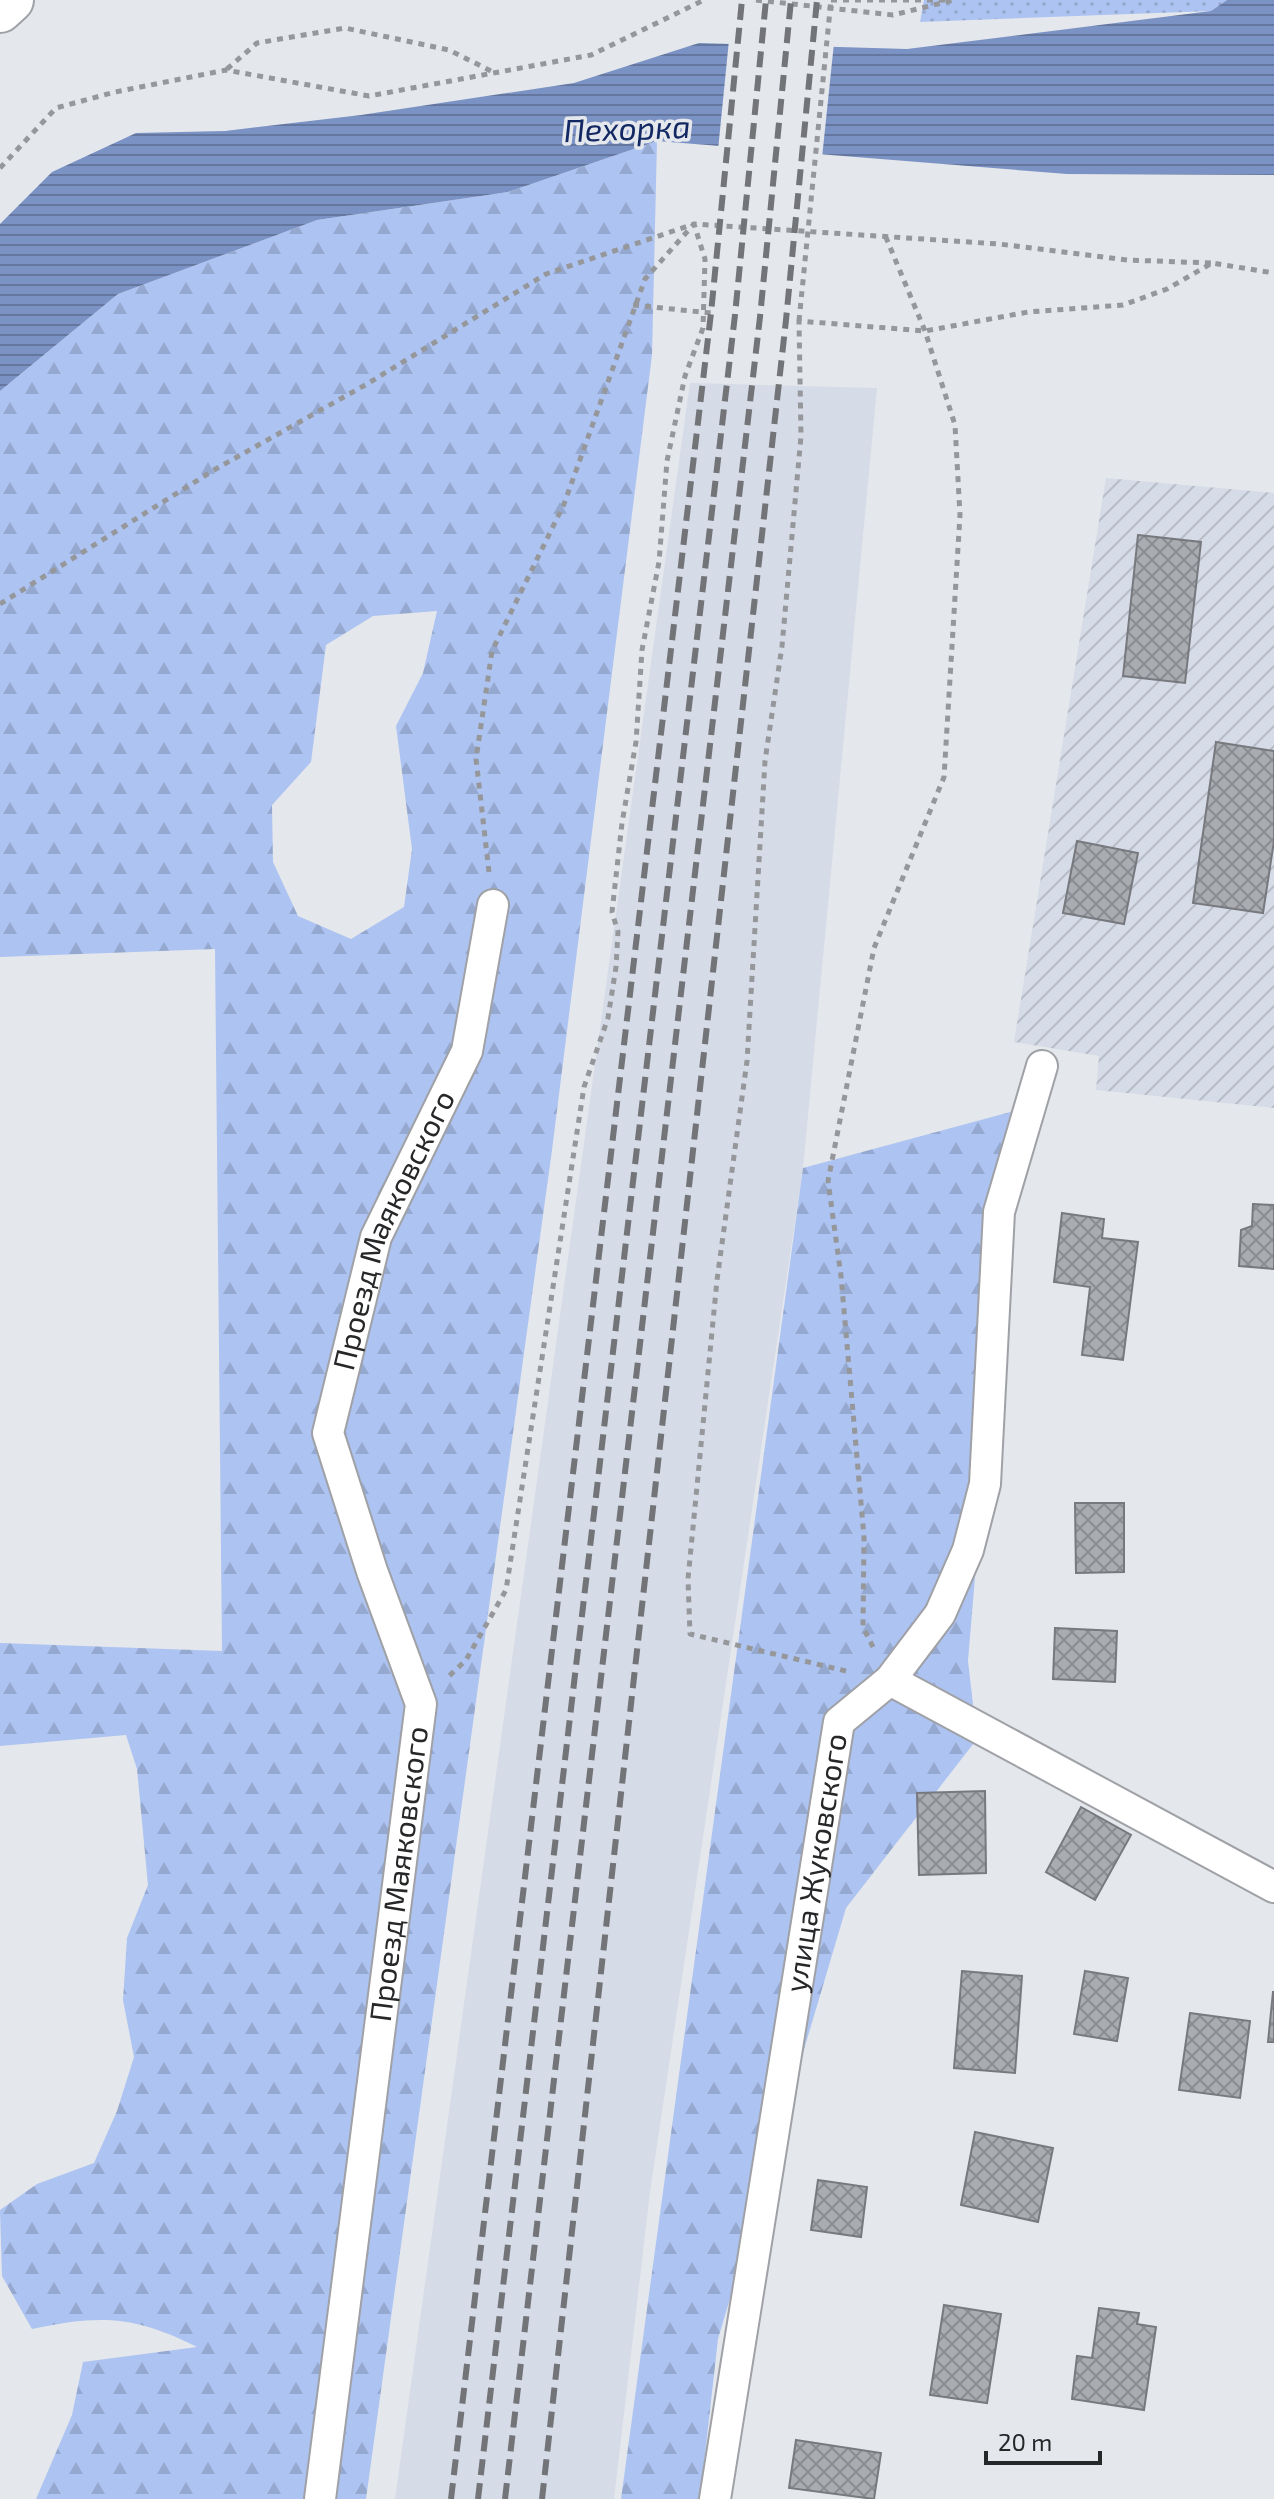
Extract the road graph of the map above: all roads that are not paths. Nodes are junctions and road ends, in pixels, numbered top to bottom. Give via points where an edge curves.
1 (11, 0) edge
2 (0, 10) edge
3 (493, 905) road end
4 (1042, 1066) dead end
5 (890, 1680) junction
6 (1274, 1887) edge
7 (320, 2499) edge
8 (715, 2499) edge

1 - 2 main road
3 - 7 street, Проезд Маяковского via 467,1051 376,1237 328,1433 421,1704
4 - 5 street, улица Жуковского via 999,1212 985,1484 968,1550 940,1614
5 - 6 street
5 - 8 street, улица Жуковского via 839,1722

